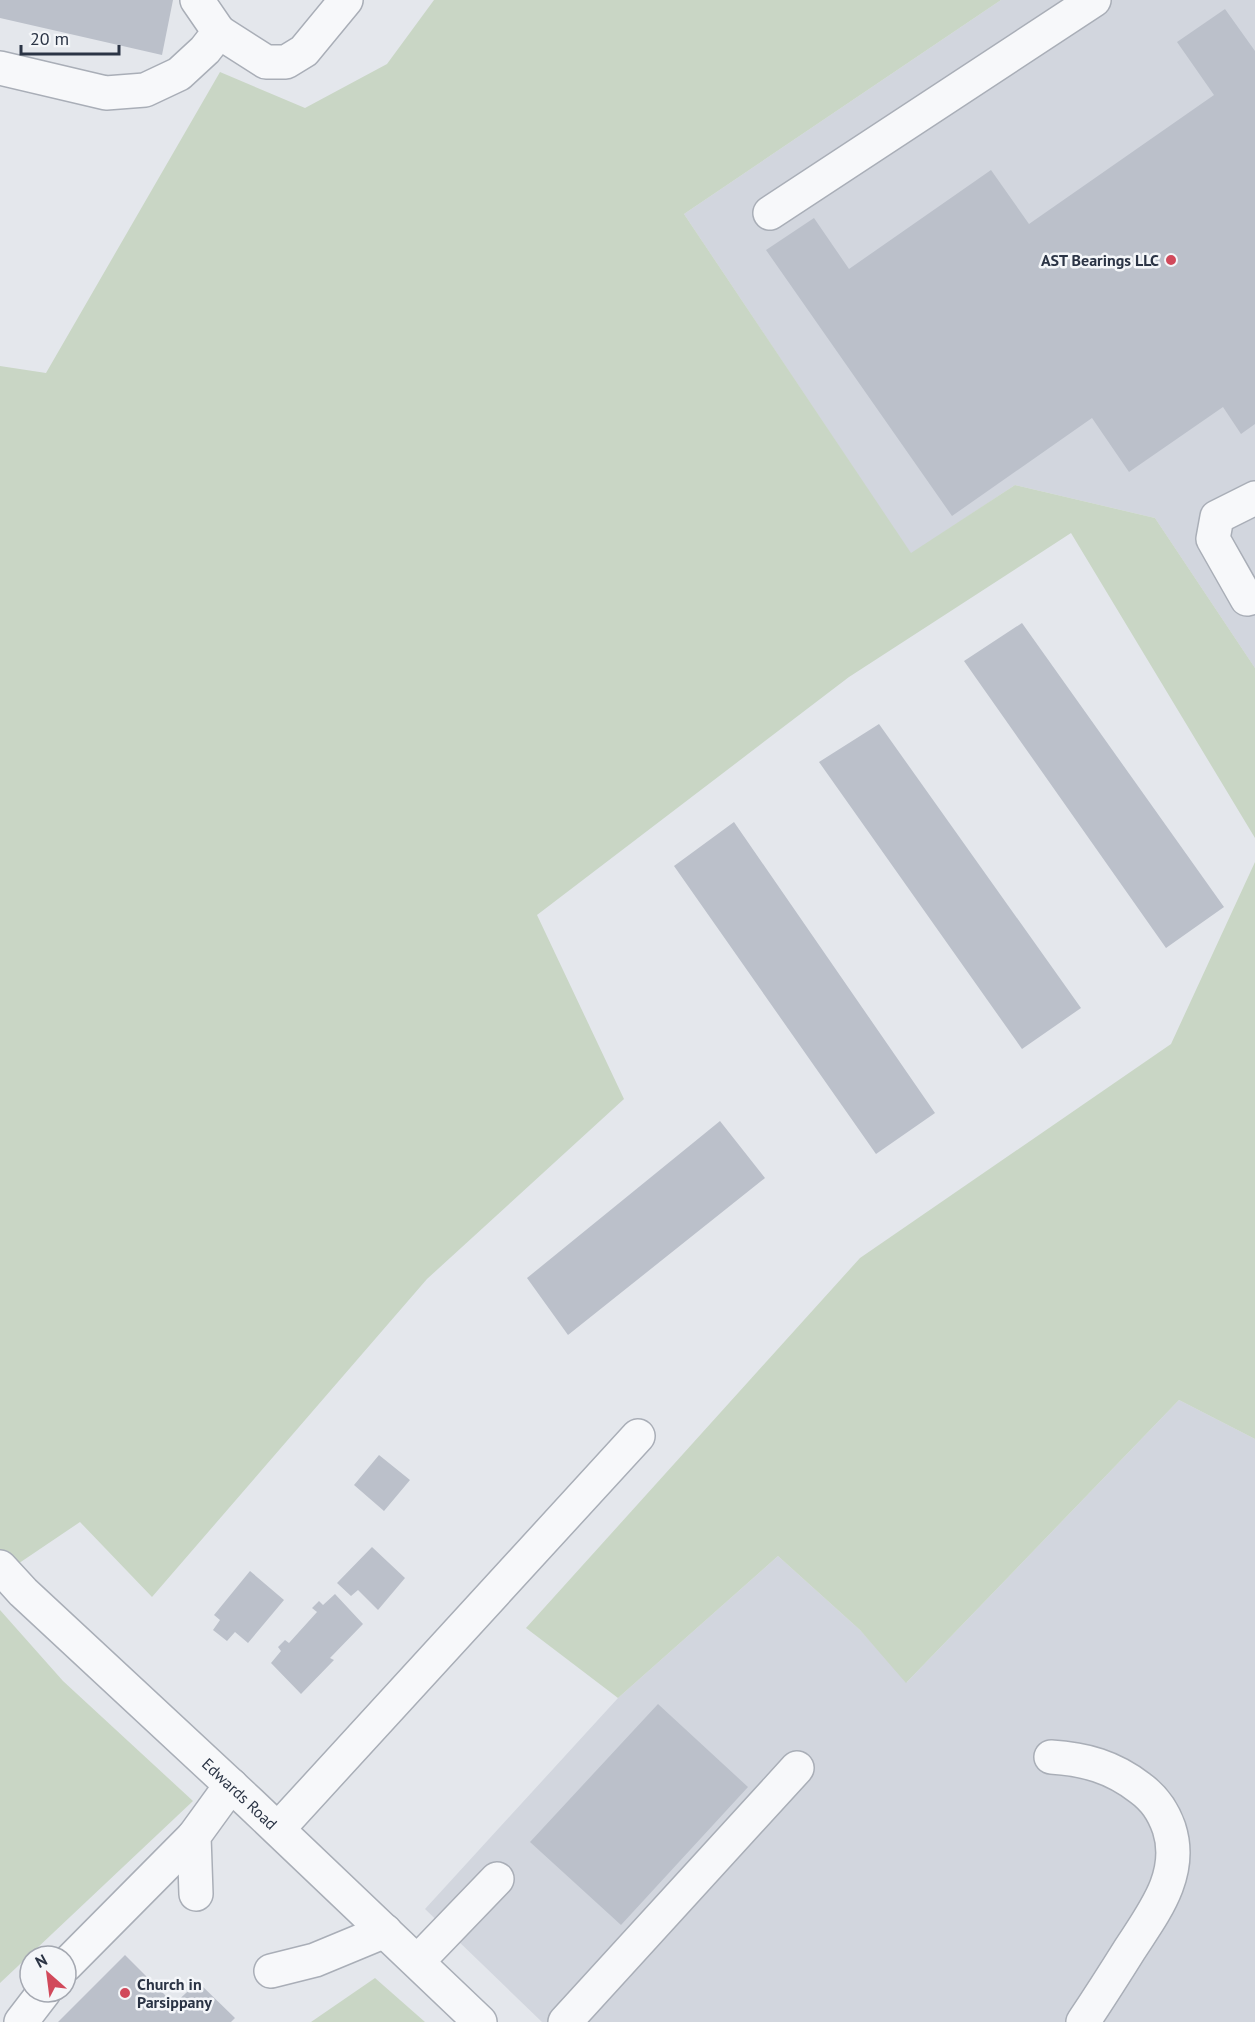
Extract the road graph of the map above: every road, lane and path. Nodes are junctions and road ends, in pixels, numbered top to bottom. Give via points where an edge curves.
1 (197, 0) edge
2 (345, 0) edge
3 (1094, 0) edge
4 (219, 32) junction
5 (0, 68) edge
6 (770, 213) dead end
7 (1255, 498) edge
8 (1255, 597) edge
9 (639, 1436) dead end
10 (0, 1567) edge
11 (1051, 1757) dead end
12 (797, 1768) dead end
13 (231, 1785) junction
14 (278, 1829) junction
15 (194, 1836) junction
16 (497, 1879) dead end
17 (196, 1894) dead end
18 (385, 1931) junction
19 (78, 1953) edge
20 (418, 1961) junction
21 (271, 1971) dead end
22 (35, 2004) edge
23 (21, 2022) edge
24 (480, 2022) edge
25 (565, 2022) edge
26 (1083, 2022) edge

1 - 4 street
2 - 4 street via 304,51 286,62 266,62
3 - 6 street
4 - 5 street via 179,74 145,90 106,93
7 - 8 street via 1217,517 1213,539 1247,599
9 - 14 street
10 - 13 street, Edwards Road
11 - 26 street via 1104,1766 1126,1777 1148,1793 1163,1811 1173,1839 1170,1876 1159,1904
12 - 25 street
13 - 14 street, Edwards Road
13 - 15 street
14 - 18 street, Edwards Road
15 - 17 street
15 - 19 street
16 - 20 street
18 - 20 street, Edwards Road
18 - 21 street via 315,1960
20 - 24 street, Edwards Road
22 - 23 street

